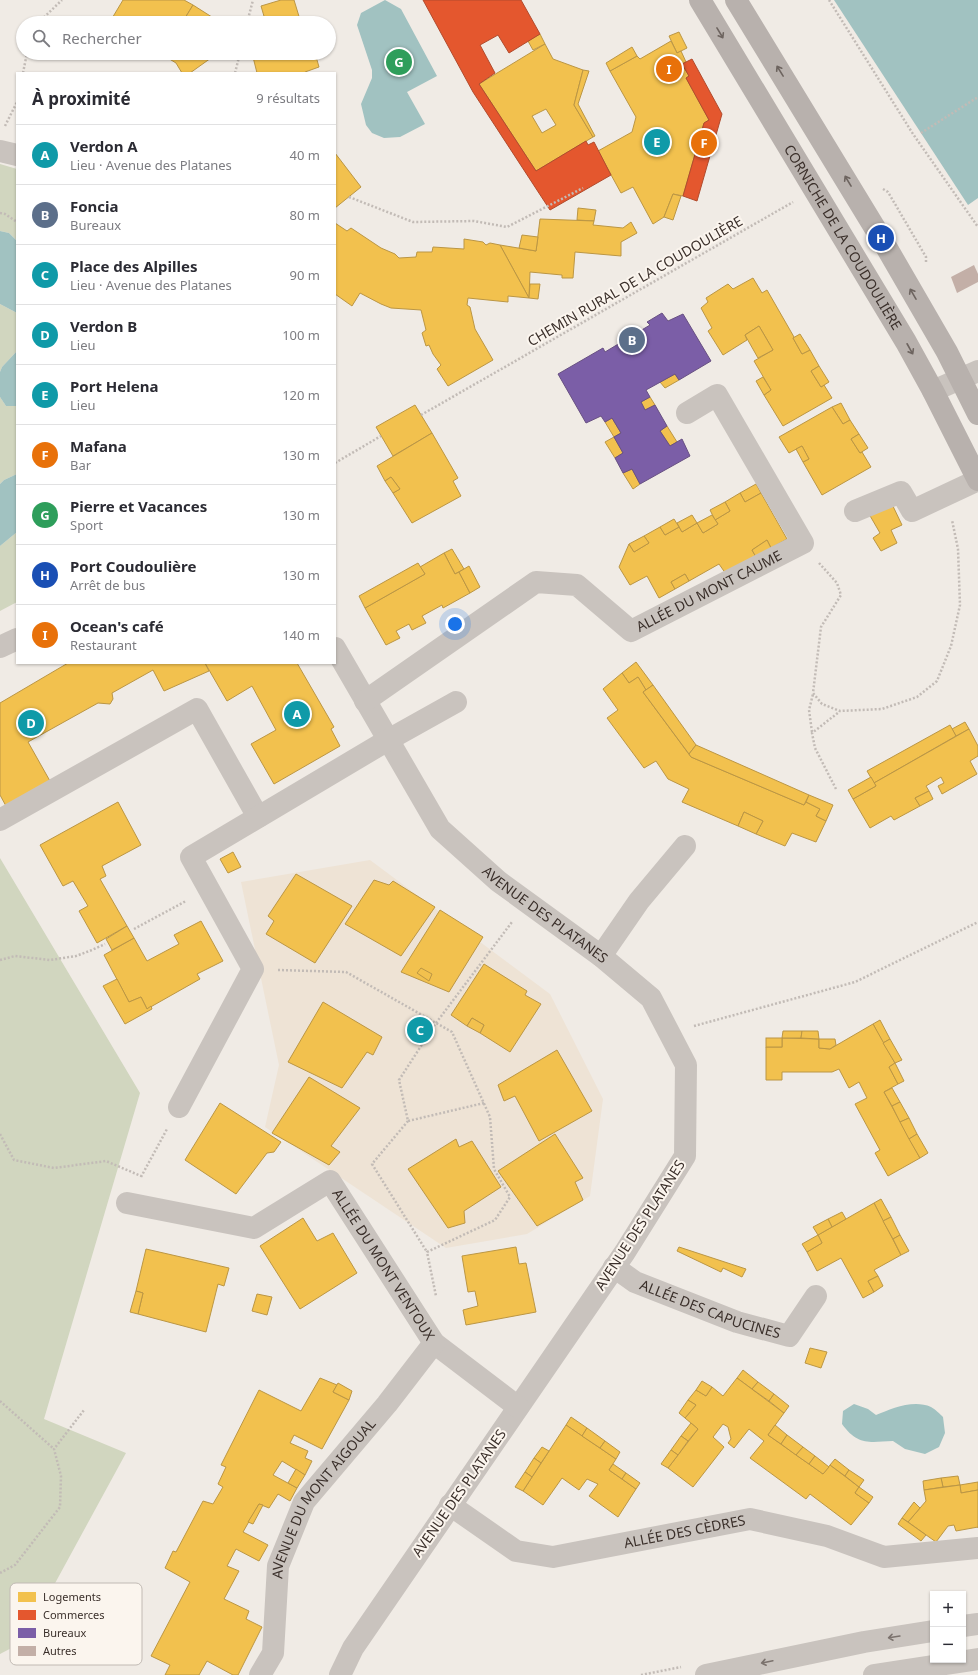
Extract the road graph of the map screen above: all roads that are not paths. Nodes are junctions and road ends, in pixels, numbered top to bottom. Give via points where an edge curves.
1 (700, 0) edge
2 (736, 0) edge
3 (0, 151) edge
4 (16, 155) edge
5 (969, 375) edge
6 (933, 391) junction
7 (687, 413) dead end
8 (978, 414) edge
9 (978, 480) edge
10 (855, 511) dead end
11 (16, 639) edge
12 (0, 647) edge
13 (336, 650) edge
14 (364, 701) junction
15 (456, 702) dead end
16 (388, 740) junction
17 (258, 817) junction
18 (0, 820) edge
19 (685, 846) dead end
20 (601, 956) junction
21 (179, 1107) road end
22 (127, 1203) road end
23 (614, 1267) junction
24 (816, 1296) dead end
25 (434, 1343) junction
26 (518, 1407) junction
27 (450, 1505) junction
28 (978, 1548) edge
29 (978, 1624) edge
30 (966, 1626) edge
31 (930, 1631) edge
32 (352, 1648) junction
33 (978, 1659) edge
34 (260, 1675) edge
35 (340, 1675) edge
36 (355, 1675) edge
37 (706, 1675) edge
38 (874, 1675) edge

1 -> 6 main road, CORNICHE DE LA COUDOULIÈRE via 816,190
5 -> 2 main road via 946,352 881,238
3 - 4 street
5 - 6 street
5 - 8 main road
6 - 9 main road, CORNICHE DE LA COUDOULIÈRE
7 - 14 street, ALLÉE DU MONT CAUME via 717,395 802,543 631,631 577,585 536,582
9 - 10 street via 912,511 901,492
11 - 12 street
13 - 14 street, AVENUE DES PLATANES
14 - 16 street, AVENUE DES PLATANES
15 - 16 street
16 - 17 street
16 - 20 street, AVENUE DES PLATANES via 440,829 498,881
17 - 18 street via 197,709
17 - 21 street via 191,857 253,969
19 - 20 street via 639,901
20 - 23 street, AVENUE DES PLATANES via 651,998 686,1064 685,1156
22 - 25 street, ALLÉE DU MONT VENTOUX via 254,1228 330,1181
23 - 24 street, ALLÉE DES CAPUCINES via 635,1282 737,1322 789,1336
23 - 26 street, AVENUE DES PLATANES
25 - 26 street, ALLÉE DU MONT VENTOUX
25 - 34 street, AVENUE DU MONT AIGOUAL via 304,1502 278,1566 273,1653
26 - 27 street, AVENUE DES PLATANES
27 - 28 street, ALLÉE DES CÈDRES via 516,1551 553,1557 750,1519 827,1536 884,1557
27 - 32 street, AVENUE DES PLATANES
29 - 30 street
31 -> 37 street via 864,1642
32 - 35 street, AVENUE DES PLATANES
32 - 36 street
33 - 38 street

